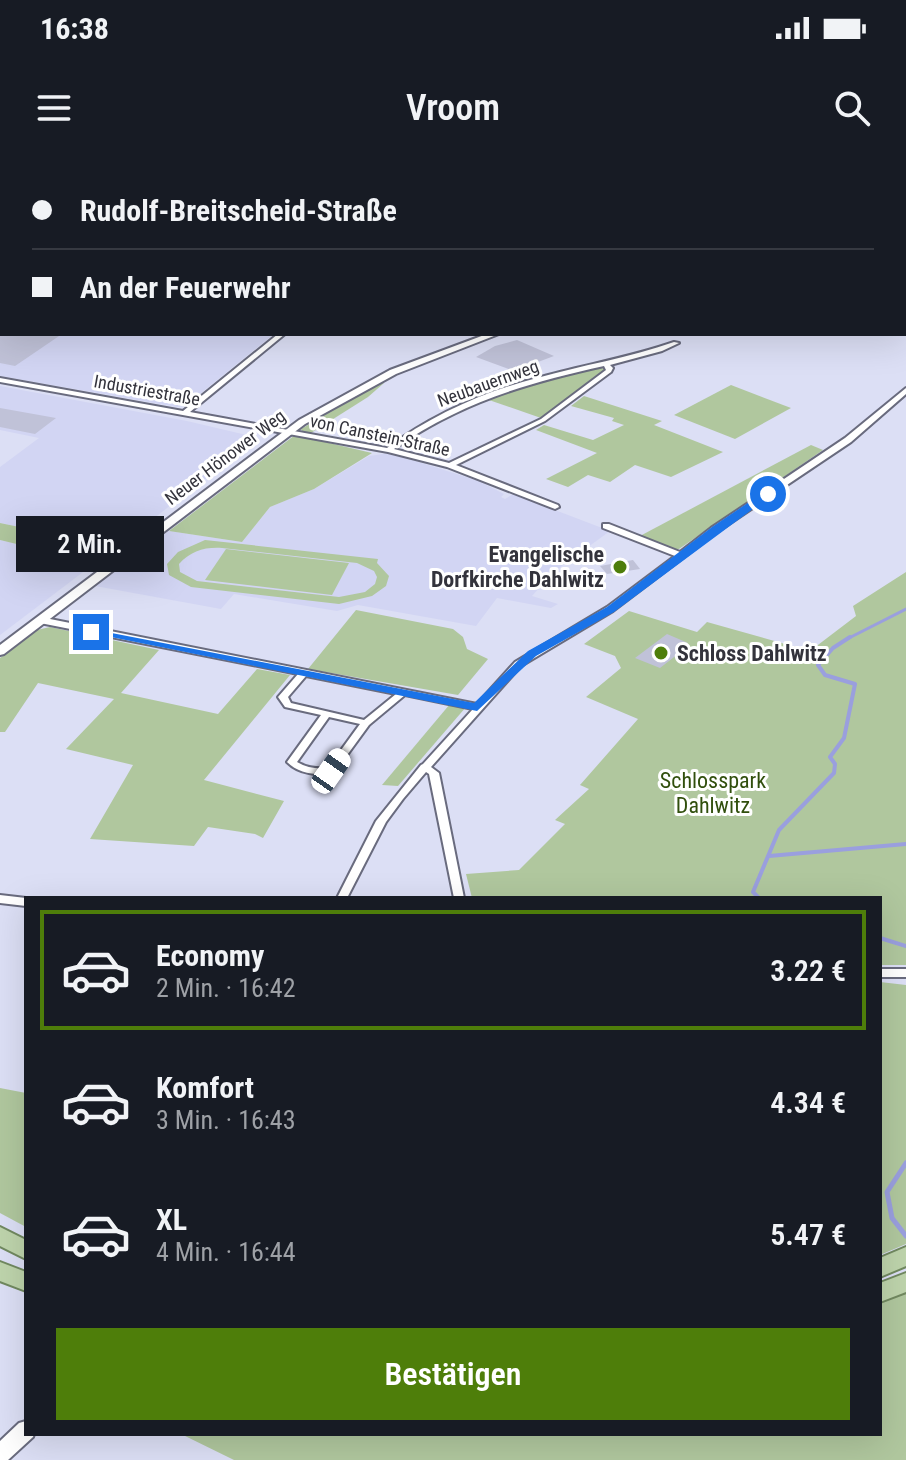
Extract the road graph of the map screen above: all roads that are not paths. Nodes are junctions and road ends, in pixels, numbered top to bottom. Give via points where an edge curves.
1 (280, 336) edge
2 (490, 336) edge
3 (676, 343) dead end
4 (607, 365) junction
5 (0, 380) edge
6 (906, 390) edge
7 (185, 413) junction
8 (288, 432) junction
9 (388, 450) junction
10 (450, 465) junction
11 (555, 507) dead end
12 (606, 526) dead end
13 (681, 555) junction
14 (40, 620) junction
15 (0, 651) edge
16 (304, 673) junction
17 (403, 692) junction
18 (477, 707) junction
19 (327, 714) junction
20 (366, 723) junction
21 (424, 767) junction
22 (343, 896) edge
23 (459, 896) edge
24 (0, 899) edge
25 (24, 902) edge
26 (882, 973) edge
27 (906, 973) edge
28 (0, 1236) edge
29 (24, 1249) edge
30 (906, 1256) edge
31 (882, 1267) edge
32 (0, 1271) edge
33 (24, 1281) edge
34 (24, 1432) edge
35 (0, 1454) edge

1 - 7 street
2 - 8 main road, Neuer Hönower Weg via 393,372
3 - 4 street, Neubauernweg
4 - 9 street, Neubauernweg via 492,394 434,420
4 - 10 street, Neubauernweg via 609,371 543,420
5 - 7 street, Industriestraße
6 - 13 street via 848,440
7 - 8 street, Industriestraße
8 - 9 street, von Canstein-Straße
8 - 14 main road, Neuer Hönower Weg
9 - 10 street, von Canstein-Straße
10 - 11 street, von Canstein-Straße
12 - 13 street
13 - 18 street via 610,609 518,664
14 - 15 main road, Neuer Hönower Weg
14 - 16 street
16 - 17 street
16 - 19 street via 283,697 288,705
17 - 18 street
17 - 20 street
18 - 21 street
19 - 20 street
19 - 20 street via 292,762 296,767 331,771
21 - 22 street via 381,821
21 - 23 street via 434,773
24 - 25 street
26 - 27 street
28 - 29 main road
30 - 31 main road
32 - 33 main road
34 - 35 main road

